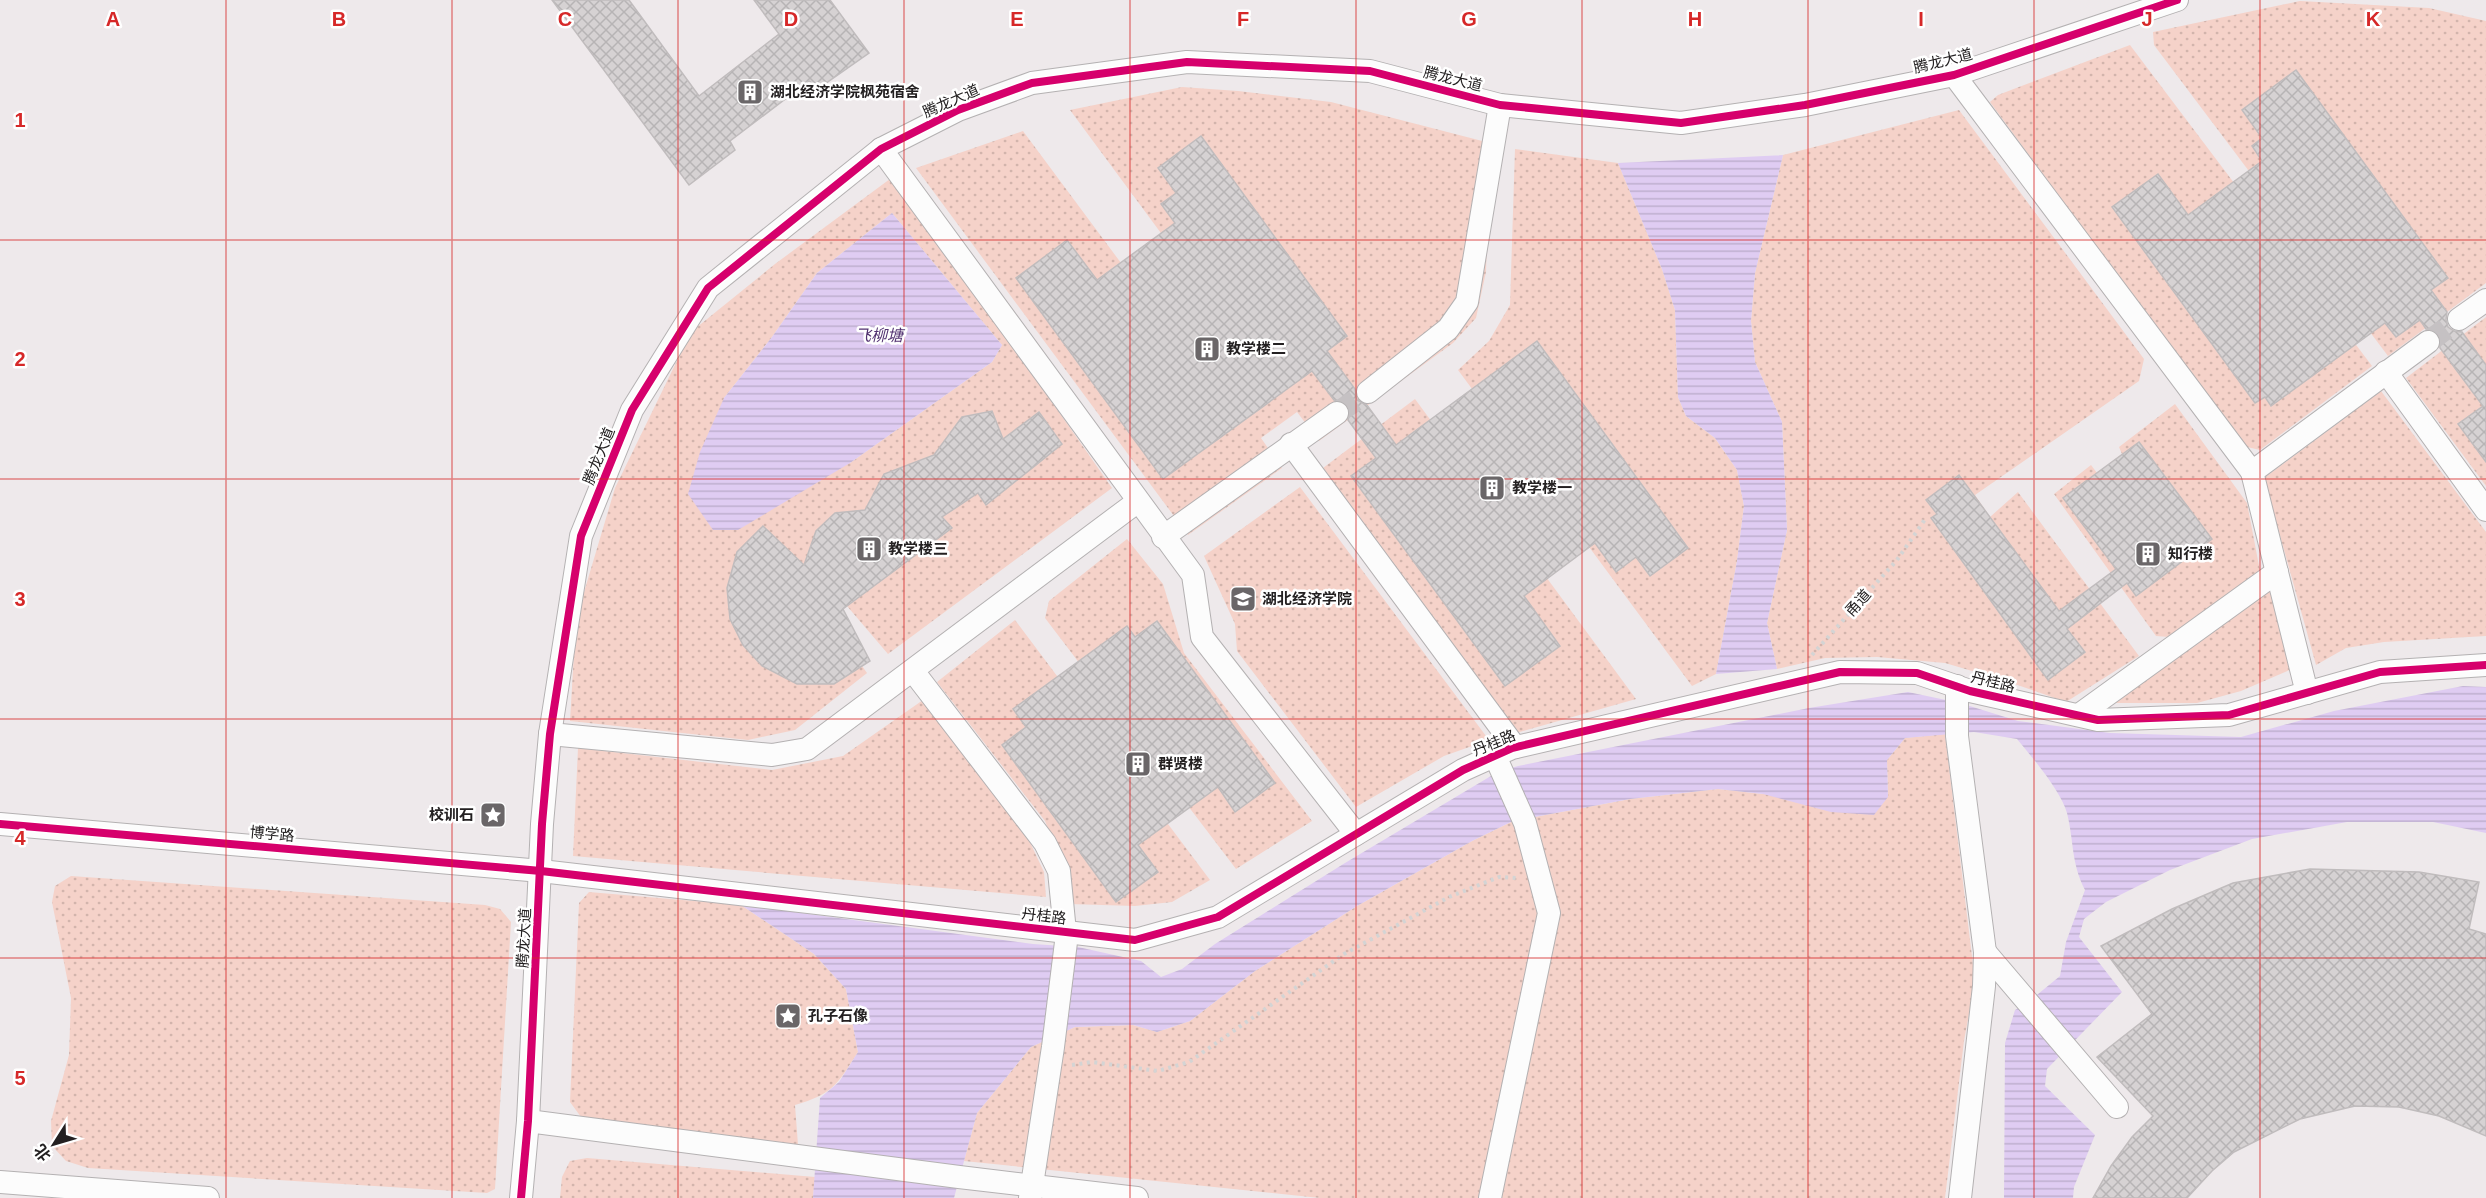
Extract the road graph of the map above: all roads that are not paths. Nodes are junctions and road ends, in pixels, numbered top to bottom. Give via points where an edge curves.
1 (2177, 0) edge
2 (1954, 75) junction
3 (1500, 105) junction
4 (881, 149) junction
5 (2486, 300) edge
6 (2460, 319) tunnel mouth
7 (2428, 342) tunnel mouth
8 (2386, 372) junction
9 (1368, 392) tunnel mouth
10 (1337, 413) tunnel mouth
11 (1291, 444) junction
12 (2252, 472) junction
13 (1137, 502) junction
14 (2486, 510) edge
15 (1163, 537) junction
16 (2277, 572) junction
17 (2486, 665) edge
18 (913, 672) junction
19 (1957, 688) junction
20 (2307, 693) junction
21 (2079, 716) junction
22 (550, 734) junction
23 (1504, 756) junction
24 (0, 824) edge
25 (1356, 834) junction
26 (541, 871) junction
27 (1066, 937) junction
28 (1985, 952) junction
29 (2117, 1107) dead end
30 (528, 1121) junction
31 (0, 1182) edge
32 (1030, 1192) edge
33 (208, 1198) edge
34 (521, 1198) edge
35 (1137, 1198) edge
36 (1490, 1198) edge
37 (1960, 1198) edge

1 - 2 street, 腾龙大道
2 - 3 street, 腾龙大道 via 1805,105 1681,123
2 - 12 street
3 - 4 street, 腾龙大道 via 1370,71 1187,62 1032,83 958,110
3 - 9 street via 1467,302 1448,329
4 - 13 street
4 - 22 street, 腾龙大道 via 708,288 632,410 581,536
5 - 6 street
7 - 8 street
8 - 12 street
8 - 14 street
10 - 11 street
11 - 15 street
11 - 23 street
12 - 16 street
13 - 15 street
13 - 18 street
15 - 25 street via 1193,575 1202,637
16 - 20 street
16 - 21 street
17 - 20 street, 丹桂路 via 2380,672
18 - 22 street via 807,749 772,755
18 - 27 street via 1045,843 1059,871
19 - 21 street, 丹桂路
19 - 23 street, 丹桂路 via 1917,673 1840,672
19 - 28 street via 1957,736
20 - 21 street, 丹桂路 via 2229,715 2098,720
22 - 26 street, 腾龙大道
23 - 25 street, 丹桂路 via 1462,770
23 - 36 street via 1549,913
24 - 26 street, 博学路
25 - 27 street, 丹桂路 via 1218,917 1135,940
26 - 27 street, 丹桂路
26 - 30 street, 腾龙大道
27 - 32 street
28 - 29 street
28 - 37 street
30 - 32 street via 960,1178
30 - 34 street, 腾龙大道
31 - 33 street
32 - 35 street

